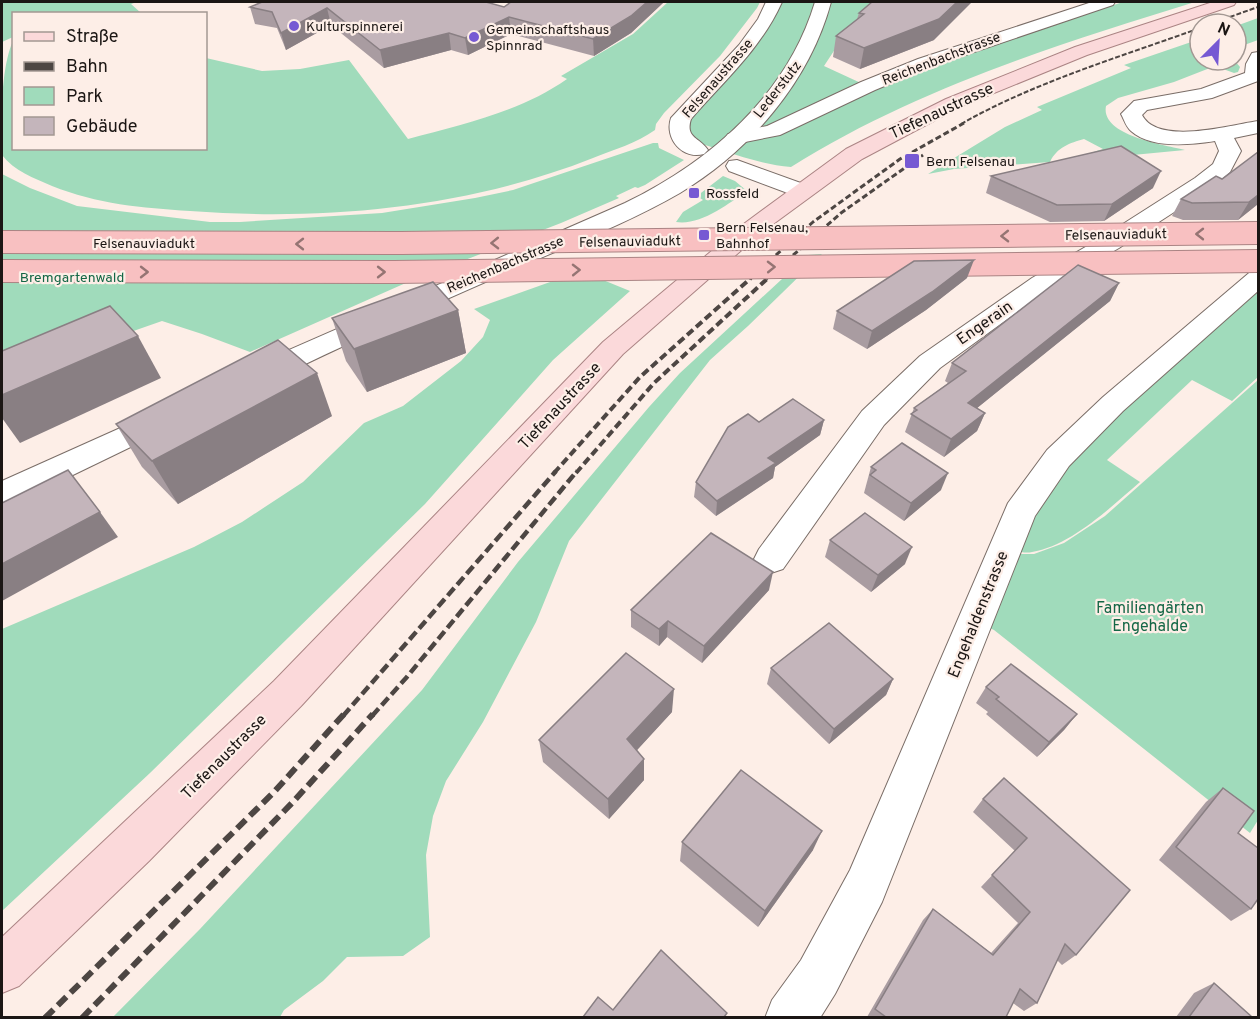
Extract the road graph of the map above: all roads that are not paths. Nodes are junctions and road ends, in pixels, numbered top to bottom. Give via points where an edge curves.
1 (774, 2) edge
2 (823, 2) edge
3 (1107, 2) edge
4 (1228, 2) edge
5 (1258, 57) edge
6 (1258, 127) edge
7 (1222, 134) junction
8 (735, 138) junction
9 (698, 150) dead end
10 (737, 166) dead end
11 (801, 191) junction
12 (1258, 233) edge
13 (2, 242) edge
14 (1258, 261) edge
15 (2, 271) edge
16 (1258, 278) edge
17 (233, 387) edge
18 (191, 406) edge
19 (2, 495) edge
20 (771, 559) dead end
21 (2, 969) edge
22 (790, 1017) edge

1 - 9 street, Felsenaustrasse via 736,59 681,118 678,134
2 - 8 street, Lederstutz via 816,31 797,67
3 - 8 street, Reichenbachstrasse via 924,63 773,131
4 - 11 main road, Tiefenaustrasse via 994,85 872,144
5 - 7 street via 1253,77 1205,94 1142,105 1131,114 1138,125 1160,135 1190,139
6 - 7 street
7 - 20 street, Engerain via 1229,158 1203,183 1041,283 950,346 898,391 853,443
8 - 17 street, Reichenbachstrasse via 691,176 640,204
10 - 11 street
11 - 21 main road, Tiefenaustrasse via 613,348 288,693
12 -> 13 highway, Felsenauviadukt, bridge via 425,243
15 -> 14 highway, Felsenauviadukt, bridge via 405,272
16 - 22 street, Engehaldenstrasse via 1113,404 1058,458 1020,512 866,886 818,977
18 - 19 street

